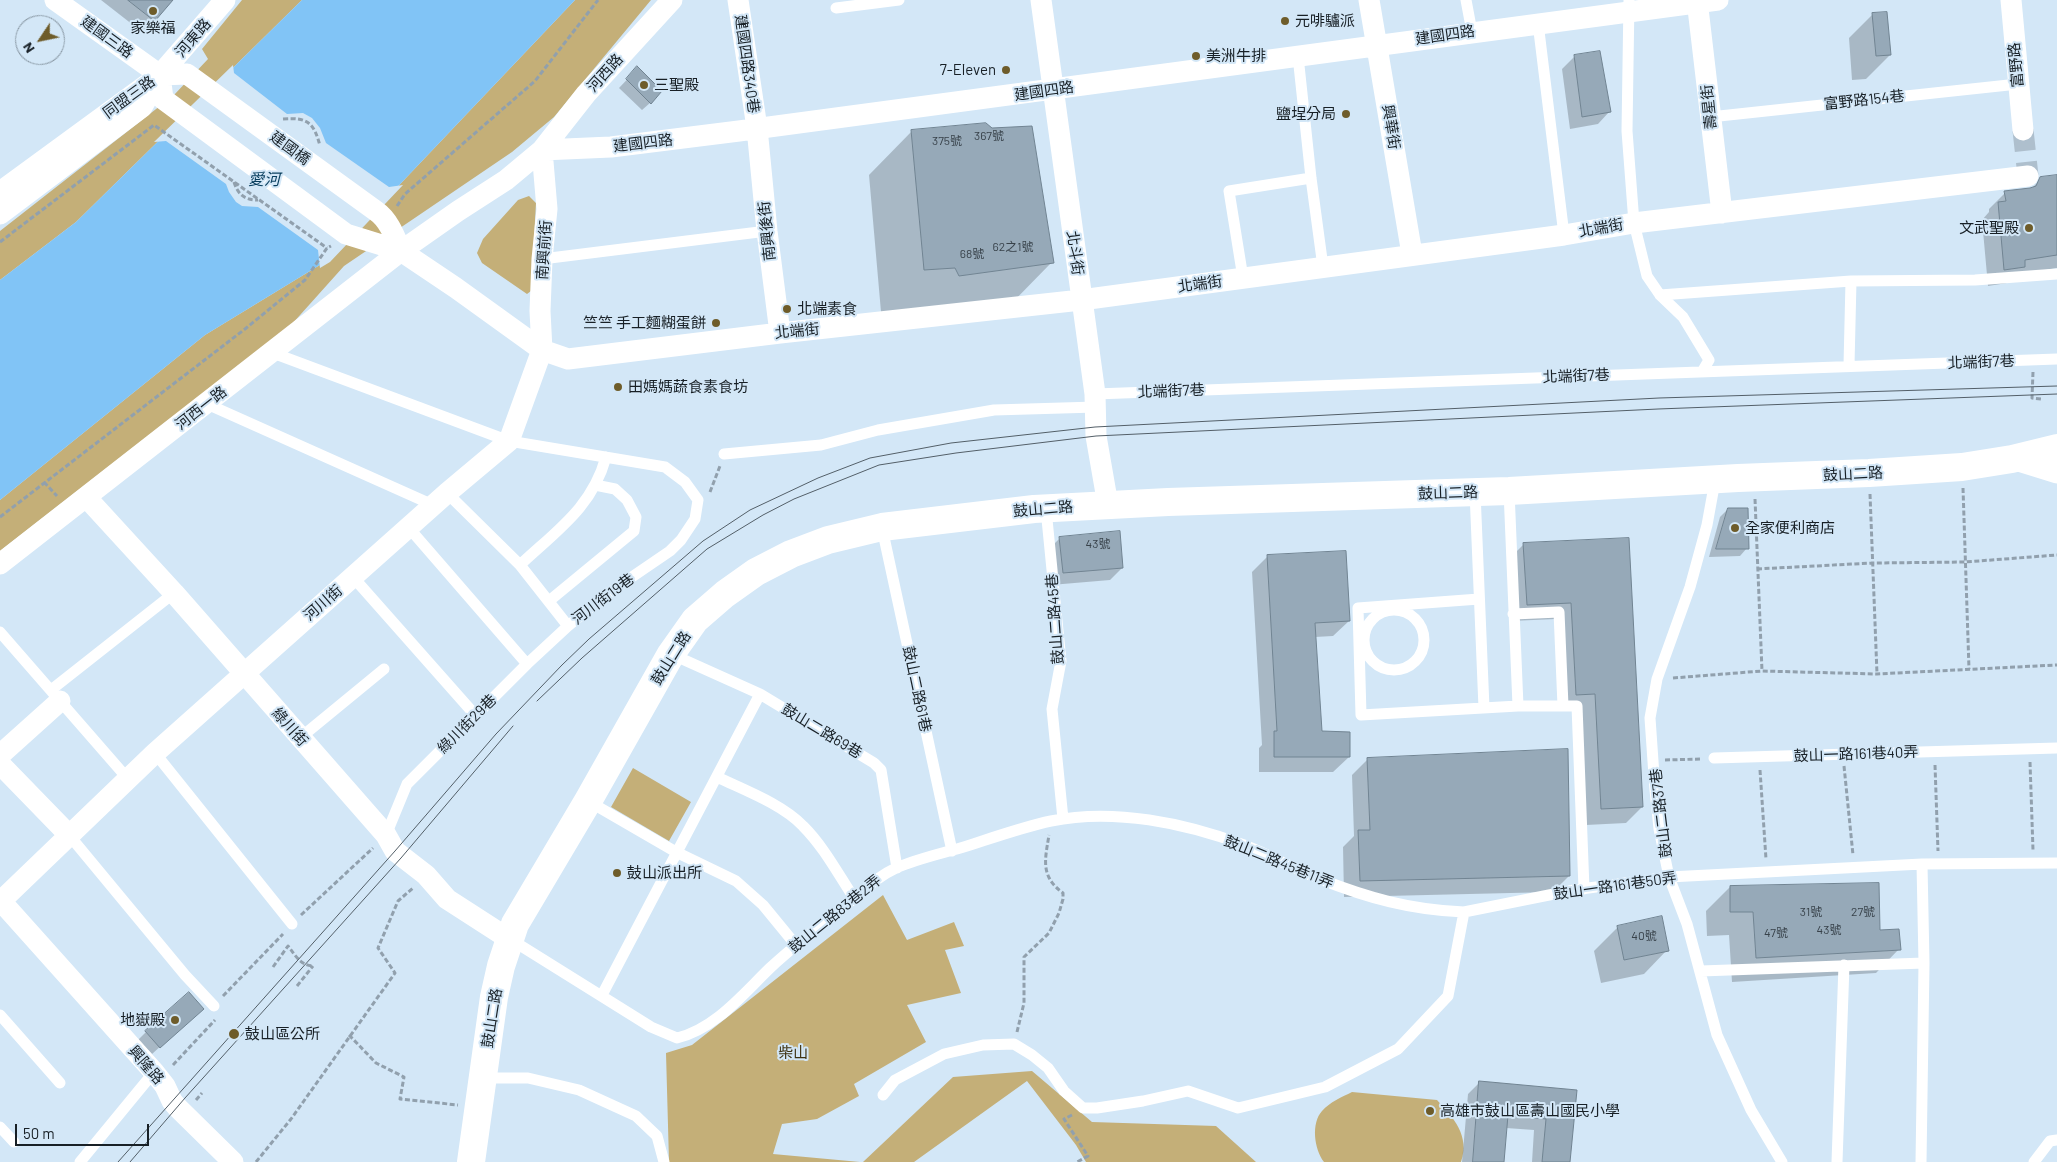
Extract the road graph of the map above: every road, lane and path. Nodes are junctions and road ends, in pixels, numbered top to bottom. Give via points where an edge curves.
1 (55, 0) edge
2 (226, 0) edge
3 (598, 0) edge
4 (672, 0) edge
5 (738, 0) edge
6 (899, 0) edge
7 (1041, 0) edge
8 (1369, 0) edge
9 (1466, 0) edge
10 (2011, 0) edge
11 (1704, 1) edge
12 (1628, 6) edge
13 (836, 8) dead end
14 (1538, 23) junction
15 (1472, 32) junction
16 (1378, 44) junction
17 (1298, 56) junction
18 (160, 75) junction
19 (2018, 84) junction
20 (1053, 90) junction
21 (1710, 117) junction
22 (281, 119) dead end
23 (757, 128) junction
24 (2023, 130) tunnel mouth
25 (320, 147) dead end
26 (542, 150) junction
27 (2028, 176) dead end
28 (1311, 178) junction
29 (233, 182) junction
30 (0, 192) edge
31 (258, 200) junction
32 (1722, 213) junction
33 (0, 214) edge
34 (380, 214) junction
35 (1634, 222) junction
36 (767, 231) junction
37 (1564, 235) junction
38 (350, 236) junction
39 (0, 242) edge
40 (327, 248) junction
41 (401, 251) junction
42 (1412, 254) junction
43 (542, 259) junction
44 (1323, 267) junction
45 (2057, 274) edge
46 (1243, 278) junction
47 (1851, 281) junction
48 (1660, 295) junction
49 (1081, 300) junction
50 (780, 333) junction
51 (542, 350) junction
52 (273, 352) junction
53 (2057, 359) edge
54 (1849, 365) junction
55 (2034, 369) dead end
56 (1702, 372) junction
57 (2041, 399) dead end
58 (1095, 400) junction
59 (207, 404) junction
60 (509, 441) junction
61 (2057, 448) edge
62 (724, 454) joint
63 (606, 457) junction
64 (2012, 459) junction
65 (1962, 468) junction
66 (1869, 473) junction
67 (2057, 473) edge
68 (1755, 478) junction
69 (1715, 481) junction
70 (595, 485) junction
71 (1509, 491) junction
72 (1475, 492) junction
73 (708, 496) dead end
74 (86, 497) junction
75 (440, 499) junction
76 (1108, 505) junction
77 (1046, 509) junction
78 (0, 517) edge
79 (882, 527) junction
80 (408, 528) junction
81 (2057, 555) edge
82 (1965, 562) junction
83 (1873, 563) junction
84 (0, 564) edge
85 (520, 565) junction
86 (1757, 569) junction
87 (353, 577) junction
88 (174, 593) junction
89 (1479, 598) junction
90 (549, 601) junction
91 (1405, 604) junction
92 (1383, 610) junction
93 (1513, 614) junction
94 (568, 626) junction
95 (0, 632) edge
96 (671, 654) junction
97 (1364, 654) junction
98 (526, 664) junction
99 (2057, 665) edge
100 (384, 669) dead end
101 (1969, 669) junction
102 (1762, 671) junction
103 (244, 674) junction
104 (1877, 674) junction
105 (1656, 679) junction
106 (760, 694) junction
107 (56, 696) junction
108 (1518, 706) junction
109 (1564, 706) junction
110 (1484, 708) junction
111 (476, 716) junction
112 (300, 738) junction
113 (2029, 748) junction
114 (2057, 748) edge
115 (1935, 752) junction
116 (155, 753) junction
117 (1842, 754) junction
118 (0, 755) edge
119 (1759, 757) junction
120 (1714, 758) joint
121 (1654, 760) junction
122 (0, 764) edge
123 (717, 777) junction
124 (128, 779) junction
125 (588, 801) junction
126 (1057, 820) junction
127 (69, 835) junction
128 (386, 835) junction
129 (952, 851) junction
130 (676, 852) junction
131 (2034, 863) junction
132 (2057, 863) edge
133 (1922, 864) junction
134 (1938, 864) junction
135 (897, 868) junction
136 (1854, 868) junction
137 (1767, 872) junction
138 (426, 875) junction
139 (1669, 877) junction
140 (1584, 889) junction
141 (854, 898) junction
142 (1, 900) edge
143 (1464, 912) junction
144 (292, 924) junction
145 (509, 939) junction
146 (795, 944) junction
147 (1924, 963) junction
148 (1844, 965) junction
149 (273, 967) dead end
150 (1701, 971) junction
151 (297, 986) dead end
152 (602, 995) junction
153 (214, 1006) junction
154 (0, 1015) edge
155 (349, 1035) junction
156 (1014, 1044) junction
157 (163, 1069) junction
158 (482, 1078) junction
159 (60, 1083) dead end
160 (202, 1093) dead end
161 (883, 1095) dead end
162 (196, 1100) dead end
163 (479, 1107) junction
164 (1082, 1108) junction
165 (0, 1127) edge
166 (2057, 1140) edge
167 (14, 1142) dead end
168 (80, 1162) edge
169 (233, 1162) edge
170 (256, 1162) edge
171 (472, 1162) edge
172 (664, 1162) edge
173 (1077, 1162) edge
174 (1782, 1162) edge
175 (1837, 1162) edge
176 (1921, 1162) edge
177 (2034, 1162) edge

1 - 18 street, 建國三路
2 - 18 street, 河東路
3 - 34 path via 535,81 405,194 399,204
4 - 26 street, 河西路 via 586,94
5 - 23 street, 建國四路340巷
6 - 13 lane
7 - 20 street, 北斗街
8 - 16 street, 興華街
9 - 15 lane
10 - 19 street, 富野路
11 - 12 street, 建國四路
11 - 21 street, 壽星街
12 - 14 street, 建國四路
12 - 35 lane via 1627,131
14 - 15 street, 建國四路
14 - 37 lane
15 - 16 street, 建國四路
16 - 17 street, 建國四路
16 - 42 street, 興華街
17 - 20 street, 建國四路
17 - 28 lane
18 - 30 street, 同盟三路
18 - 33 street, 同盟三路 via 142,107
18 - 34 street, 建國橋 via 187,74
18 - 38 street via 163,99
19 - 21 lane, 富野路154巷
19 - 24 street, 富野路
20 - 23 street, 建國四路
20 - 49 street, 北斗街
21 - 32 street, 壽星街
22 - 25 path via 301,119 310,123
23 - 26 street, 建國四路 via 610,147
23 - 36 street, 南興後街
26 - 41 street via 506,180
26 - 43 street, 南興前街 via 547,209
27 - 32 street, 北端街
28 - 44 lane
28 - 46 lane via 1229,192
29 - 31 path
29 - 31 path via 242,197
29 - 39 path via 154,125
31 - 40 path
32 - 35 street, 北端街
34 - 41 street
35 - 37 street, 北端街
35 - 48 lane via 1648,276
36 - 43 lane
36 - 50 street, 南興後街
37 - 42 street, 北端街
38 - 40 path
38 - 41 street
40 - 78 path via 305,280
41 - 51 street, 北端街
41 - 52 street, 河西一路
42 - 44 street, 北端街
43 - 51 street, 南興前街
44 - 46 street, 北端街
45 - 47 lane via 1975,280
46 - 49 street, 北端街
47 - 48 lane
47 - 54 lane
48 - 56 lane via 1683,317 1709,360
49 - 50 street, 北端街
49 - 58 street, 北斗街
50 - 51 street, 北端街 via 568,360
51 - 60 street
52 - 59 street, 河西一路
52 - 60 lane
53 - 54 lane, 北端街7巷
54 - 56 lane, 北端街7巷
55 - 57 path via 2032,398
56 - 58 lane, 北端街7巷
58 - 62 lane, 北端街7巷 via 994,410 878,430 821,445
58 - 76 street, 北斗街 via 1096,436
59 - 74 street, 河西一路
59 - 75 lane
60 - 63 lane
60 - 75 street, 河川街
61 - 64 street, 鼓山二路
62 - 73 path
63 - 70 lane
63 - 94 lane, 河川街19巷 via 665,467 685,482 698,500 695,519 670,551
64 - 65 street, 鼓山二路
64 - 67 street
65 - 66 street, 鼓山二路
65 - 82 path
66 - 68 street, 鼓山二路
66 - 83 path
68 - 69 street, 鼓山二路
68 - 86 path
69 - 71 street, 鼓山二路
69 - 105 lane, 鼓山二路37巷 via 1690,587
70 - 85 lane via 571,519
70 - 90 lane via 615,489 627,500 636,517 634,530
71 - 72 street, 鼓山二路
71 - 93 lane
72 - 76 street, 鼓山二路
72 - 89 lane
74 - 84 street, 河西一路
74 - 88 street, 綠川街
75 - 80 street, 河川街
75 - 85 lane, 河川街19巷
76 - 77 street, 鼓山二路
77 - 79 street, 鼓山二路
77 - 126 lane, 鼓山二路45巷 via 1061,661 1052,709
79 - 96 street, 鼓山二路 via 828,540 756,572 695,620
79 - 129 lane, 鼓山二路61巷
80 - 87 street, 河川街
80 - 98 lane
81 - 82 path
82 - 83 path
82 - 101 path
83 - 86 path
83 - 104 path
85 - 90 lane, 河川街19巷
86 - 102 path
87 - 103 street, 河川街
87 - 111 lane
88 - 103 street, 綠川街
88 - 107 lane
89 - 91 lane
89 - 110 lane
90 - 94 lane, 河川街19巷
91 - 92 lane
91 - 92 lane
92 - 97 lane via 1365,633
92 - 97 lane via 1358,608
92 - 97 lane via 1402,612 1418,622 1424,639 1423,649 1411,665 1401,670 1381,668
93 - 108 lane
93 - 109 lane via 1559,612
94 - 98 lane, 綠川街29巷
95 - 107 lane
96 - 106 lane, 鼓山二路69巷
96 - 125 street, 鼓山二路
97 - 110 lane via 1361,715
98 - 111 lane, 綠川街29巷
99 - 101 path
100 - 112 lane
101 - 104 path
102 - 104 path
102 - 105 path
103 - 112 street, 綠川街
103 - 116 street, 河川街
105 - 121 lane, 鼓山二路37巷 via 1650,718
106 - 123 lane
106 - 135 lane, 鼓山二路69巷 via 881,770
107 - 118 street
107 - 124 lane
108 - 109 lane
108 - 110 lane
109 - 140 lane via 1577,706
111 - 128 lane, 綠川街29巷 via 407,784
112 - 128 street, 綠川街
113 - 114 lane, 鼓山一路161巷40弄
113 - 115 lane, 鼓山一路161巷40弄
113 - 131 path
115 - 117 lane, 鼓山一路161巷40弄
115 - 134 path
116 - 124 street, 河川街
116 - 144 lane
117 - 119 lane, 鼓山一路161巷40弄
117 - 136 path
119 - 120 lane, 鼓山一路161巷40弄
119 - 137 path
120 - 121 path
121 - 139 lane, 鼓山二路37巷 via 1659,829
122 - 127 street
123 - 130 lane
123 - 141 lane via 774,804 802,824
124 - 127 street, 河川街
125 - 130 lane
125 - 145 street, 鼓山二路
126 - 129 lane, 鼓山二路83巷2弄
126 - 143 lane, 鼓山二路45巷11弄 via 1111,816 1165,822 1244,845 1319,879 1390,903
126 - 156 path via 1045,867 1053,886 1063,893 1063,899 1049,934 1024,957 1024,1003
127 - 142 street, 河川街
127 - 153 lane via 185,976
128 - 138 street, 綠川街 via 402,858
128 - 144 path
129 - 135 lane, 鼓山二路83巷2弄
130 - 146 lane via 736,881 763,905
130 - 152 lane
131 - 132 lane, 鼓山一路161巷50弄
131 - 134 lane, 鼓山一路161巷50弄
133 - 134 lane, 鼓山一路161巷50弄
133 - 136 lane, 鼓山一路161巷50弄
133 - 147 lane
135 - 141 lane, 鼓山二路83巷2弄 via 871,882
136 - 137 lane, 鼓山一路161巷50弄
137 - 139 lane, 鼓山一路161巷50弄
138 - 145 street, 綠川街 via 447,898
138 - 155 path via 398,901 378,948 395,973
139 - 140 lane, 鼓山一路161巷50弄
139 - 150 lane, 鼓山二路37巷
140 - 143 lane, 鼓山一路161巷50弄
141 - 146 lane, 鼓山二路83巷2弄
142 - 157 street, 興隆路
143 - 164 lane via 1448,996 1398,1050 1325,1087 1238,1108 1188,1091 1124,1104
144 - 153 path
145 - 152 lane
145 - 158 street, 鼓山二路 via 494,997
146 - 152 lane, 鼓山二路83巷2弄 via 728,1009 688,1036 677,1038 651,1027
147 - 148 lane
147 - 176 lane
148 - 150 lane
148 - 175 lane
149 - 151 path via 288,946 297,959 313,966
150 - 174 lane, 鼓山二路37巷 via 1717,1035 1751,1110
153 - 157 path via 222,1012
154 - 159 lane
155 - 163 path via 376,1063 404,1077 400,1099
155 - 170 path via 291,1119
156 - 161 lane via 983,1045 944,1054 895,1080
156 - 164 lane via 1048,1068
157 - 168 lane
157 - 169 street, 興隆路 via 165,1086 177,1107
158 - 163 street, 鼓山二路
158 - 172 lane via 528,1078 579,1090 628,1112 657,1136
160 - 162 path
163 - 171 street, 鼓山二路
164 - 173 path via 1064,1120 1088,1156
165 - 167 lane
166 - 177 lane via 2050,1140

